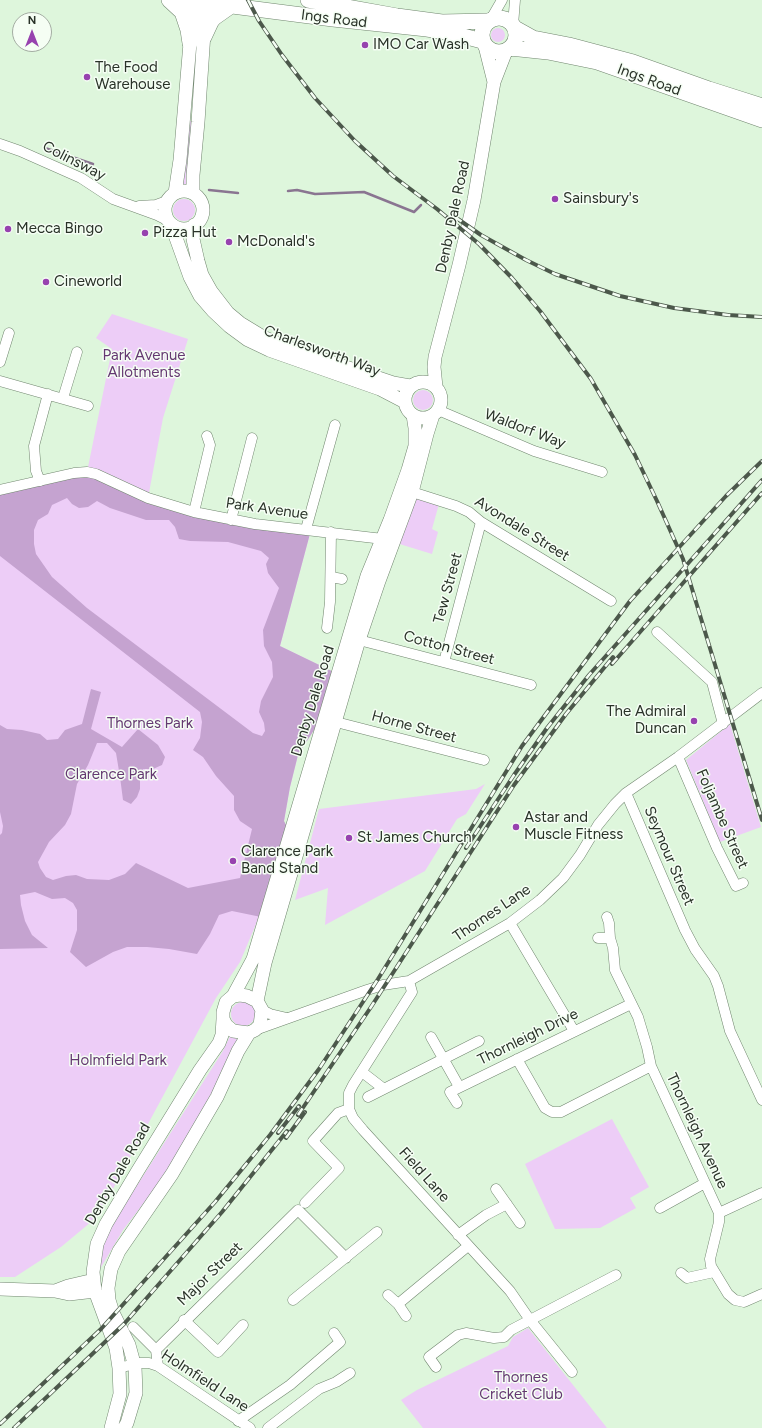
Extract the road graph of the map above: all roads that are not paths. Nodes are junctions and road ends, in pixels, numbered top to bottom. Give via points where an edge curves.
1 (169, 0) edge
2 (308, 0) edge
3 (502, 0) edge
4 (515, 0) edge
5 (198, 1) edge
6 (329, 2) edge
7 (231, 6) junction
8 (489, 20) junction
9 (514, 26) junction
10 (204, 37) junction
11 (190, 43) junction
12 (484, 44) junction
13 (508, 50) junction
14 (494, 82) junction
15 (709, 90) junction
16 (758, 105) edge
17 (737, 112) junction
18 (762, 120) edge
19 (0, 144) edge
20 (193, 193) junction
21 (171, 197) junction
22 (133, 206) junction
23 (170, 222) junction
24 (194, 225) junction
25 (10, 333) dead end
26 (77, 352) dead end
27 (435, 357) junction
28 (0, 362) edge
29 (0, 381) edge
30 (414, 384) junction
31 (436, 387) junction
32 (48, 394) junction
33 (63, 398) junction
34 (405, 402) junction
35 (88, 406) dead end
36 (436, 412) junction
37 (413, 414) junction
38 (335, 425) dead end
39 (207, 436) dead end
40 (252, 438) dead end
41 (602, 472) dead end
42 (40, 481) junction
43 (0, 490) edge
44 (412, 492) junction
45 (194, 512) junction
46 (231, 520) junction
47 (481, 522) junction
48 (306, 529) junction
49 (331, 532) junction
50 (383, 539) junction
51 (331, 577) junction
52 (342, 579) dead end
53 (611, 601) dead end
54 (325, 623) dead end
55 (657, 632) dead end
56 (359, 640) junction
57 (444, 662) junction
58 (532, 685) dead end
59 (762, 693) edge
60 (336, 722) junction
61 (723, 724) junction
62 (678, 757) junction
63 (484, 760) dead end
64 (626, 793) junction
65 (743, 883) dead end
66 (607, 917) dead end
67 (510, 923) junction
68 (598, 938) dead end
69 (610, 938) junction
70 (409, 981) junction
71 (233, 996) junction
72 (632, 1004) junction
73 (259, 1006) junction
74 (287, 1018) junction
75 (223, 1019) junction
76 (252, 1032) junction
77 (574, 1032) junction
78 (432, 1037) dead end
79 (479, 1041) dead end
80 (444, 1059) junction
81 (517, 1059) junction
82 (651, 1066) junction
83 (362, 1072) junction
84 (457, 1083) dead end
85 (384, 1089) junction
86 (368, 1097) dead end
87 (762, 1100) edge
88 (457, 1103) dead end
89 (349, 1109) junction
90 (705, 1184) junction
91 (496, 1189) dead end
92 (762, 1193) edge
93 (507, 1204) junction
94 (301, 1206) junction
95 (660, 1208) dead end
96 (719, 1213) junction
97 (520, 1223) dead end
98 (377, 1232) dead end
99 (458, 1235) junction
100 (468, 1246) junction
101 (346, 1258) junction
102 (714, 1272) junction
103 (616, 1275) dead end
104 (684, 1278) dead end
105 (99, 1286) junction
106 (0, 1289) edge
107 (762, 1294) edge
108 (388, 1295) dead end
109 (293, 1300) dead end
110 (398, 1304) junction
111 (406, 1316) dead end
112 (184, 1320) junction
113 (530, 1320) junction
114 (243, 1325) dead end
115 (133, 1327) dead end
116 (334, 1332) dead end
117 (156, 1350) junction
118 (134, 1363) junction
119 (158, 1366) junction
120 (436, 1367) dead end
121 (119, 1368) junction
122 (572, 1372) dead end
123 (350, 1373) dead end
124 (238, 1421) junction
125 (116, 1427) edge
126 (250, 1428) edge
127 (268, 1428) edge

1 - 11 highway via 182,12
2 - 6 highway, Ings Road
3 - 8 street
4 - 9 street
5 - 7 highway, Ings Road
5 - 10 main road
5 - 11 main road
6 - 8 highway, Ings Road via 442,22
7 - 10 highway via 214,18
7 - 12 highway, Ings Road via 333,20 427,29 452,33
8 - 9 highway via 501,18 510,21
8 - 12 highway via 482,30
9 - 13 highway via 516,39
9 - 15 highway, Ings Road via 533,38 612,56
10 - 20 main road
11 - 21 main road via 180,160
12 - 13 highway via 493,51
12 - 14 main road, Denby Dale Road
13 - 14 main road, Denby Dale Road
13 - 17 highway, Ings Road via 548,52 597,62
14 - 27 main road, Denby Dale Road via 474,200
15 - 16 highway, Ings Road
15 - 17 highway via 731,102
16 - 17 highway via 742,108
17 - 18 highway, Ings Road
19 - 22 street, Colinsway via 80,178 113,199
20 - 21 main road via 181,191
20 - 24 main road via 200,201 202,210 200,219
21 - 22 street, Colinsway via 152,205
21 - 23 main road via 165,207
22 - 23 street, Colinsway
23 - 24 main road via 182,228
23 - 34 main road, Charlesworth Way via 190,277 200,296 229,326 248,340 269,350 380,389
24 - 30 main road, Charlesworth Way via 193,239 202,275 228,313 240,322 263,337 286,347 393,383
25 - 28 street
26 - 33 street
27 - 30 main road, Denby Dale Road via 423,376
27 - 31 main road, Denby Dale Road
29 - 32 street
30 - 31 main road via 427,382
30 - 34 main road via 407,391
31 - 36 main road via 441,398
32 - 33 street
32 - 42 street via 34,446 36,472
33 - 35 street
34 - 37 main road
36 - 37 main road via 422,418
36 - 41 street, Waldorf Way via 534,451
36 - 44 main road, Denby Dale Road via 427,434
37 - 50 main road, Denby Dale Road via 415,446
38 - 48 street
39 - 45 street via 210,445
40 - 46 street
42 - 43 street, Park Avenue
42 - 45 street, Park Avenue via 86,472 96,474 148,498
44 - 47 street, Avondale Street via 456,506
44 - 56 main road, Denby Dale Road
45 - 46 street, Park Avenue
46 - 48 street, Park Avenue
47 - 53 street, Avondale Street
47 - 57 street, Tew Street
48 - 49 street, Park Avenue
49 - 50 street, Park Avenue
49 - 51 street
50 - 71 main road, Denby Dale Road via 367,576 253,959
51 - 52 street
51 - 54 street via 325,602
55 - 61 street via 712,682
56 - 57 street, Cotton Street
56 - 60 main road, Denby Dale Road
57 - 58 street, Cotton Street
59 - 61 street, Thornes Lane
60 - 63 street, Horne Street
60 - 73 main road, Denby Dale Road via 265,963
61 - 62 street, Thornes Lane
62 - 64 street, Thornes Lane
62 - 65 street, Foljambe Street via 736,886
64 - 67 street, Thornes Lane via 598,825 563,878
64 - 87 street, Seymour Street via 685,930 714,976 730,1032
66 - 69 street, Thornleigh Avenue
67 - 70 street, Thornes Lane
67 - 77 street
68 - 69 street
69 - 72 street, Thornleigh Avenue via 614,970
70 - 74 street, Thornes Lane via 383,985
70 - 83 street via 412,992
71 - 73 main road via 247,996
71 - 75 main road via 226,1002 222,1012
72 - 77 street, Thornleigh Drive
72 - 82 street, Thornleigh Avenue
73 - 74 street via 270,1014
73 - 76 main road via 260,1025
74 - 76 street, Thornes Lane
75 - 76 main road via 232,1031
75 - 105 main road, Denby Dale Road via 219,1043 106,1224 97,1244 94,1264
76 - 105 main road via 238,1051 217,1097 172,1174 119,1251 105,1265
77 - 81 street, Thornleigh Drive
78 - 80 street
79 - 80 street
80 - 84 street
80 - 85 street
81 - 82 street via 545,1108 552,1112 561,1112
81 - 88 street, Thornleigh Drive via 450,1092
82 - 90 street, Thornleigh Avenue
83 - 85 street
83 - 89 street via 349,1094
85 - 86 street
89 - 94 street, Major Street via 338,1113 313,1140 340,1168
89 - 99 street, Field Lane via 363,1130
90 - 95 street
90 - 96 street, Thornleigh Avenue
91 - 93 street
92 - 96 street
93 - 97 street
93 - 99 street
94 - 101 street
94 - 112 street, Major Street
96 - 102 street, Thornleigh Avenue via 710,1259
98 - 101 street
99 - 100 street, Field Lane
100 - 110 street
100 - 113 street, Field Lane via 510,1291
101 - 109 street
102 - 104 street
102 - 107 street, Thornleigh Avenue via 735,1300 744,1302
103 - 113 street
105 - 106 main road via 73,1284 55,1291
105 - 118 main road, Denby Dale Road via 109,1300
105 - 121 main road, Denby Dale Road
108 - 110 street
110 - 111 street
112 - 114 street via 218,1352
112 - 117 street, Major Street
113 - 120 street via 511,1330 504,1337 466,1332 458,1335 429,1358
113 - 122 street, Field Lane
115 - 117 street, Holmfield Lane
116 - 124 street via 340,1342 290,1385
117 - 119 street
118 - 119 street, Holmfield Lane
118 - 121 street, Holmfield Lane
118 - 125 main road, Denby Dale Road via 136,1393 127,1423
119 - 124 street, Holmfield Lane
121 - 125 main road, Denby Dale Road via 120,1394
123 - 127 street via 319,1389
124 - 126 street, Holmfield Lane

